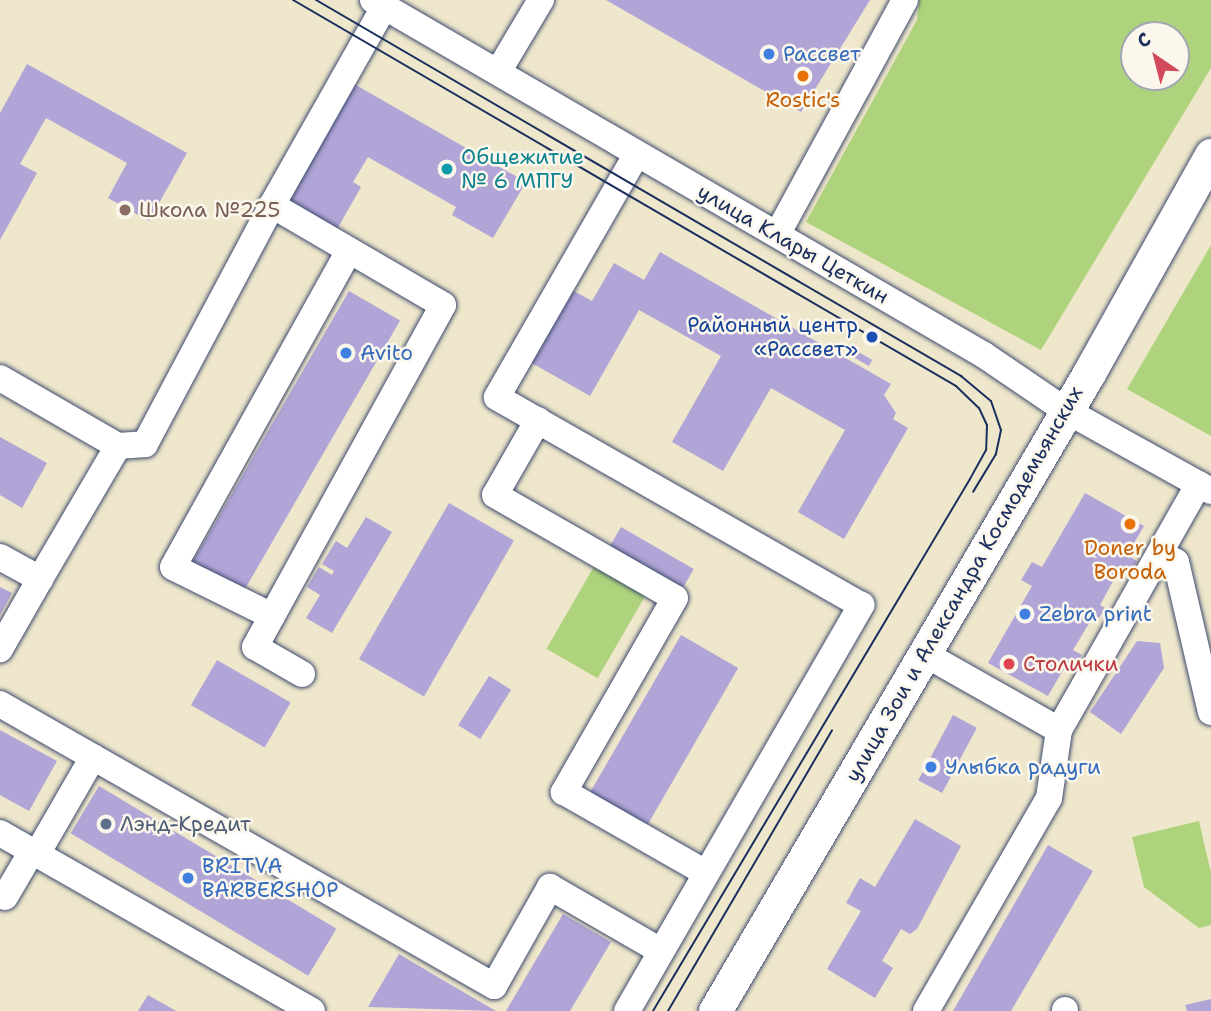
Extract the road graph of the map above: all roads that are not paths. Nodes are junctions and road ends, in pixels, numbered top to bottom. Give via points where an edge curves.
1 (541, 0) edge
2 (905, 0) edge
3 (379, 3) edge
4 (498, 72) junction
5 (637, 153) junction
6 (1211, 155) edge
7 (272, 205) junction
8 (778, 233) junction
9 (349, 251) junction
10 (0, 378) edge
11 (1065, 410) junction
12 (538, 420) junction
13 (118, 446) junction
14 (1205, 488) edge
15 (1160, 553) junction
16 (0, 557) edge
17 (40, 579) junction
18 (272, 616) junction
19 (0, 649) edge
20 (923, 653) junction
21 (302, 674) dead end
22 (0, 704) edge
23 (1211, 712) edge
24 (1059, 730) junction
25 (93, 757) junction
26 (0, 833) edge
27 (35, 852) junction
28 (706, 873) junction
29 (2, 899) edge
30 (662, 951) junction
31 (312, 1011) edge
32 (627, 1011) edge
33 (715, 1011) edge
34 (926, 1011) edge

1 - 4 street
2 - 8 street
3 - 4 street, улица Клары Цеткин
3 - 7 street
4 - 5 street, улица Клары Цеткин
5 - 8 street, улица Клары Цеткин
5 - 12 street via 497,397
6 - 11 main road, улица Зои и Александра Космодемьянских
7 - 9 street
7 - 13 street via 145,444
8 - 11 street, улица Клары Цеткин via 984,355
9 - 18 street via 443,305
9 - 18 street via 173,566
10 - 13 street
11 - 14 street, улица Клары Цеткин
11 - 20 main road, улица Зои и Александра Космодемьянских
12 - 28 street via 495,495 675,598 564,792
12 - 28 street via 861,605
13 - 17 street
14 - 15 street
15 - 23 street via 1176,562
15 - 24 street
16 - 17 street
17 - 19 street
18 - 21 street via 255,647
20 - 24 street
20 - 33 main road, улица Зои и Александра Космодемьянских
22 - 25 street
24 - 34 street via 1049,798
25 - 27 street
25 - 30 street via 494,986 550,887
26 - 27 street
27 - 29 street
27 - 31 street
28 - 30 street
30 - 32 street

